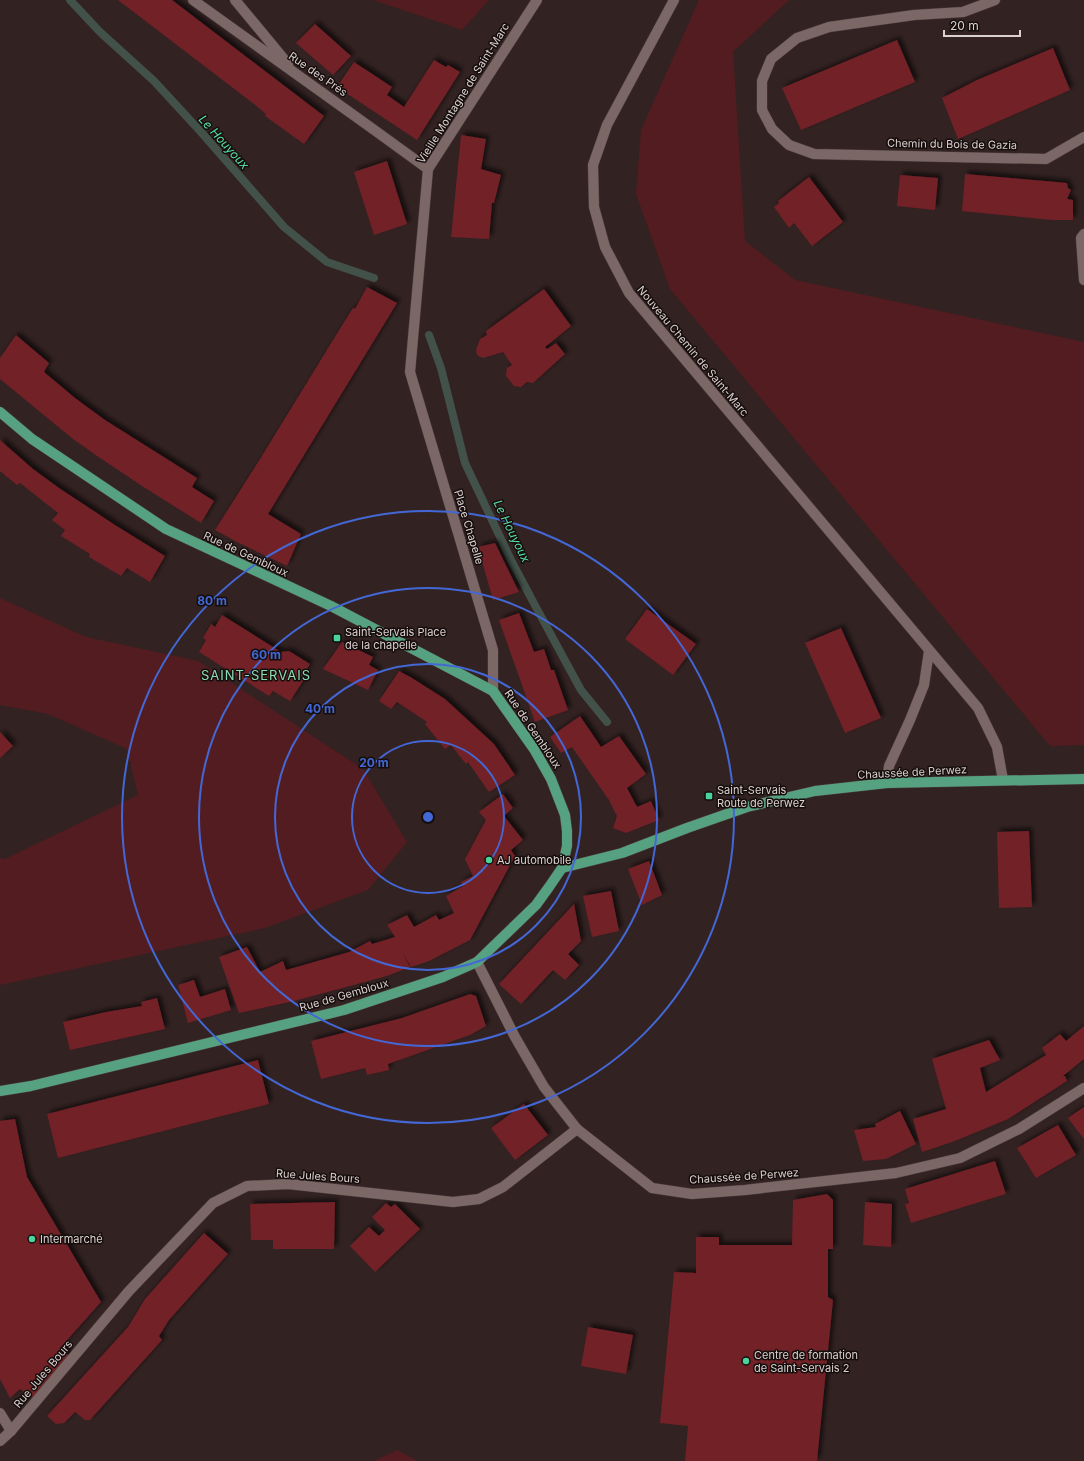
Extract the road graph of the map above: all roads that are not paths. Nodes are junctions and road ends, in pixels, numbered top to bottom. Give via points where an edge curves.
1 (193, 0) edge
2 (235, 0) edge
3 (537, 0) edge
4 (674, 0) edge
5 (995, 0) edge
6 (297, 75) junction
7 (1084, 137) edge
8 (428, 169) junction
9 (1084, 234) edge
10 (1084, 280) edge
11 (410, 372) joint
12 (0, 412) edge
13 (929, 651) junction
14 (493, 691) junction
15 (1084, 779) edge
16 (1003, 780) junction
17 (887, 783) junction
18 (562, 868) junction
19 (477, 962) junction
20 (1084, 1088) edge
21 (0, 1091) edge
22 (577, 1129) junction
23 (0, 1413) edge
24 (11, 1431) junction
25 (0, 1441) edge

1 - 6 street, Rue des Prés
2 - 6 street
3 - 8 street, Vieille Montagne de Saint-Marc
4 - 13 street, Nouveau Chemin de Saint-Marc via 607,125 593,165 594,207 605,247 629,293
5 - 7 street, Chemin du Bois de Gazia via 963,12 914,15 829,27 796,38 771,59 762,81 762,110 772,129 789,145 814,154 1046,158
6 - 8 street, Rue des Prés via 319,88
8 - 11 street, Vieille Montagne de Saint-Marc
9 - 10 street via 1081,238
11 - 14 street, Place Chapelle via 493,650
12 - 14 main road, Rue de Gembloux via 32,439 166,529 331,606
13 - 16 street, Nouveau Chemin de Saint-Marc via 978,708 997,747
13 - 17 street via 924,685 889,766
14 - 18 main road, Rue de Gembloux via 534,749 551,779 565,815 567,831 567,846
15 - 16 main road, Chaussée de Perwez
16 - 17 main road, Chaussée de Perwez
17 - 18 main road, Chaussée de Perwez via 815,791 747,807 622,853
18 - 19 main road, Rue de Gembloux via 536,905
19 - 21 main road, Rue de Gembloux via 443,978 344,1010 32,1086
19 - 22 street, Chaussée de Perwez via 544,1087
20 - 22 street, Chaussée de Perwez via 1019,1129 960,1158 896,1173 745,1190 692,1194 652,1188
22 - 24 street, Rue Jules Bours via 503,1187 479,1199 452,1202 288,1184 247,1186 213,1203 130,1291
23 - 24 street
24 - 25 street, Rue Jules Bours

